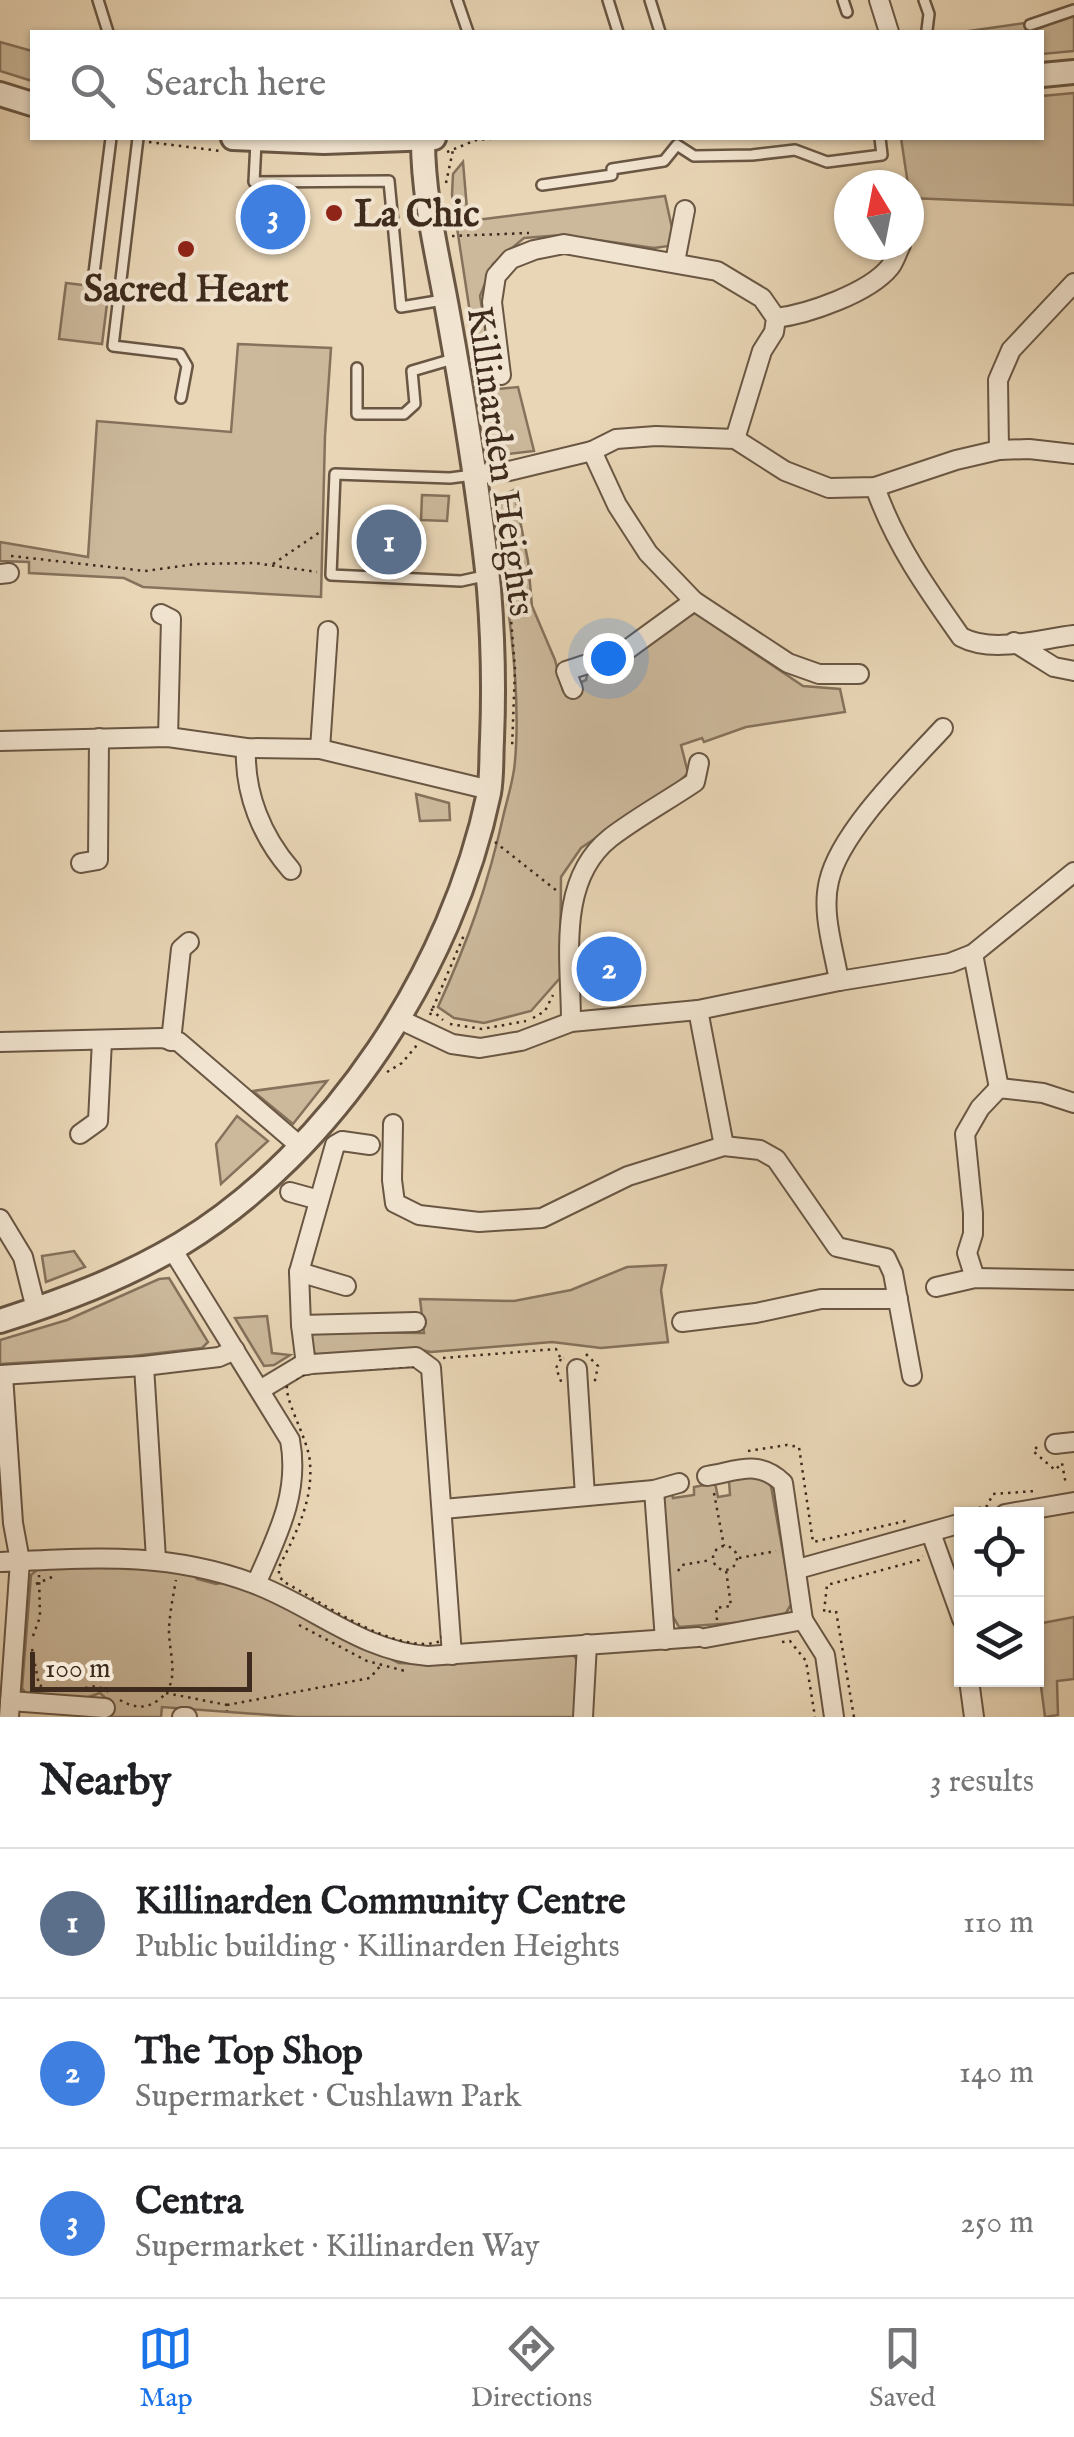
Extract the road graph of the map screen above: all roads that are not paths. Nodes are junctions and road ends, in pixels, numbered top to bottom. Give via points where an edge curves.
1 (98, 0) edge
2 (457, 0) edge
3 (608, 0) edge
4 (650, 0) edge
5 (844, 0) edge
6 (879, 0) edge
7 (924, 0) edge
8 (1074, 10) edge
9 (847, 12) dead end
10 (1030, 25) dead end
11 (107, 30) edge
12 (467, 30) edge
13 (617, 30) edge
14 (659, 30) edge
15 (889, 30) edge
16 (927, 30) dead end
17 (1074, 72) edge
18 (1044, 76) edge
19 (0, 94) edge
20 (30, 103) edge
21 (111, 140) edge
22 (138, 140) edge
23 (244, 140) edge
24 (284, 140) edge
25 (880, 140) edge
26 (677, 141) edge
27 (436, 143) edge
28 (542, 185) dead end
29 (685, 210) dead end
30 (893, 260) edge
31 (675, 262) junction
32 (94, 273) dead end
33 (1074, 283) edge
34 (446, 300) junction
35 (776, 318) junction
36 (455, 358) junction
37 (357, 368) dead end
38 (501, 375) dead end
39 (181, 398) dead end
40 (735, 439) junction
41 (999, 450) junction
42 (592, 451) junction
43 (1074, 454) edge
44 (473, 475) junction
45 (876, 487) junction
46 (487, 576) junction
47 (694, 601) junction
48 (161, 614) dead end
49 (328, 631) dead end
50 (1074, 634) edge
51 (1014, 642) junction
52 (1074, 671) edge
53 (860, 674) dead end
54 (573, 689) dead end
55 (943, 728) dead end
56 (168, 737) junction
57 (99, 738) junction
58 (0, 740) edge
59 (246, 748) junction
60 (320, 749) junction
61 (699, 763) dead end
62 (490, 790) junction
63 (81, 863) dead end
64 (292, 870) dead end
65 (1074, 872) edge
66 (190, 942) dead end
67 (973, 954) junction
68 (839, 981) junction
69 (698, 1010) junction
70 (399, 1019) junction
71 (571, 1022) junction
72 (102, 1040) junction
73 (171, 1040) junction
74 (0, 1042) edge
75 (999, 1088) junction
76 (1074, 1103) edge
77 (393, 1124) dead end
78 (80, 1134) dead end
79 (370, 1145) dead end
80 (300, 1146) junction
81 (724, 1146) junction
82 (290, 1192) dead end
83 (319, 1200) junction
84 (0, 1219) edge
85 (172, 1249) junction
86 (299, 1272) junction
87 (975, 1278) junction
88 (1074, 1280) edge
89 (346, 1286) dead end
90 (936, 1287) dead end
91 (898, 1298) junction
92 (36, 1310) junction
93 (0, 1321) edge
94 (416, 1322) dead end
95 (682, 1322) dead end
96 (301, 1325) junction
97 (236, 1350) junction
98 (572, 1359) road end
99 (306, 1365) junction
100 (144, 1366) junction
101 (1, 1375) edge
102 (912, 1376) dead end
103 (260, 1390) junction
104 (679, 1483) dead end
105 (710, 1483) road end
106 (654, 1490) junction
107 (585, 1496) junction
108 (1070, 1496) edge
109 (1030, 1507) edge
110 (443, 1509) junction
111 (954, 1522) edge
112 (924, 1535) junction
113 (156, 1558) junction
114 (20, 1561) junction
115 (0, 1562) edge
116 (798, 1568) junction
117 (256, 1584) junction
118 (954, 1601) edge
119 (804, 1620) junction
120 (665, 1640) junction
121 (587, 1644) junction
122 (452, 1655) junction
123 (970, 1687) edge
124 (105, 1708) dead end
125 (9, 1709) edge
126 (583, 1717) edge
127 (834, 1717) edge
128 (974, 1717) edge

1 - 11 lane
2 - 12 lane
3 - 13 lane
4 - 14 lane
5 - 9 lane
6 - 15 street
7 - 16 lane
8 - 10 lane
17 - 18 street
19 - 20 street
21 - 32 lane
22 - 39 lane via 113,346 180,354 187,366
23 - 34 lane via 254,182 389,180 401,306
24 - 27 street
25 - 26 lane via 882,155 827,162 795,150 694,156
26 - 28 lane via 664,161
27 - 34 street, Killinarden Heights via 428,208
29 - 31 street
30 - 35 street via 848,296 803,316
31 - 35 street via 717,271 762,298
31 - 38 street via 564,244 510,260 496,276 492,302
33 - 41 street via 1011,350 998,380
34 - 36 street, Killinarden Heights
35 - 40 street
36 - 37 lane via 412,371 415,404 404,414 357,414
36 - 44 street, Killinarden Heights
40 - 42 street via 616,439
40 - 45 street via 785,471 829,488
41 - 43 street
41 - 45 street
42 - 44 street
42 - 47 street via 648,554
44 - 46 street, Killinarden Heights
44 - 46 lane via 335,474 331,575 461,581
45 - 51 street via 909,563 961,637 973,644
46 - 62 street, Killinarden Heights via 494,700
47 - 53 street via 788,663 819,674
47 - 54 street via 624,652 566,671
48 - 56 street via 171,619
49 - 60 street
50 - 51 street
51 - 52 street via 1054,667
55 - 68 street via 841,850 828,883
56 - 57 street
56 - 59 street
57 - 58 street
57 - 63 street via 98,860
59 - 60 street
59 - 64 street via 250,800
60 - 62 street
61 - 71 street via 695,782 608,840 583,868 572,895
62 - 70 street, Killinarden Heights via 451,914
65 - 67 street
66 - 73 street via 181,950
67 - 68 street
67 - 75 street
68 - 69 street
69 - 71 street
69 - 81 street
70 - 71 street via 452,1044 480,1048
70 - 80 street, Killinarden Heights
72 - 73 street
72 - 74 street
72 - 78 street via 98,1121
73 - 80 street
75 - 76 street
75 - 87 street via 964,1134 973,1213 967,1253
77 - 81 street via 396,1204 479,1222 542,1218 628,1176
79 - 83 street via 335,1144
80 - 85 street, Killinarden Heights
81 - 91 street via 776,1159 837,1247 886,1258
82 - 83 street
83 - 86 street
84 - 92 street via 23,1256
85 - 92 street, Killinarden Heights
85 - 97 street
86 - 89 street
86 - 96 street
87 - 88 street
87 - 90 street
91 - 95 street via 820,1299
91 - 102 street
92 - 93 street, Killinarden Heights
94 - 96 street
96 - 99 street
97 - 100 street
97 - 103 street
98 - 107 street
99 - 103 street
99 - 110 street via 416,1357 432,1368
100 - 101 street
100 - 113 street
101 - 114 street
103 - 117 street via 290,1440 294,1460 292,1495
104 - 106 street
105 - 116 street via 760,1467 771,1471 783,1483
106 - 107 street
106 - 120 street
107 - 110 street
108 - 109 street
110 - 122 street
111 - 112 street
112 - 116 street
112 - 118 street
113 - 114 street
113 - 117 street
114 - 115 street
114 - 125 street
116 - 119 street
117 - 122 street via 378,1647
119 - 120 street
119 - 127 street via 826,1655
120 - 121 street
121 - 122 street
121 - 126 street
123 - 128 street
124 - 125 street

